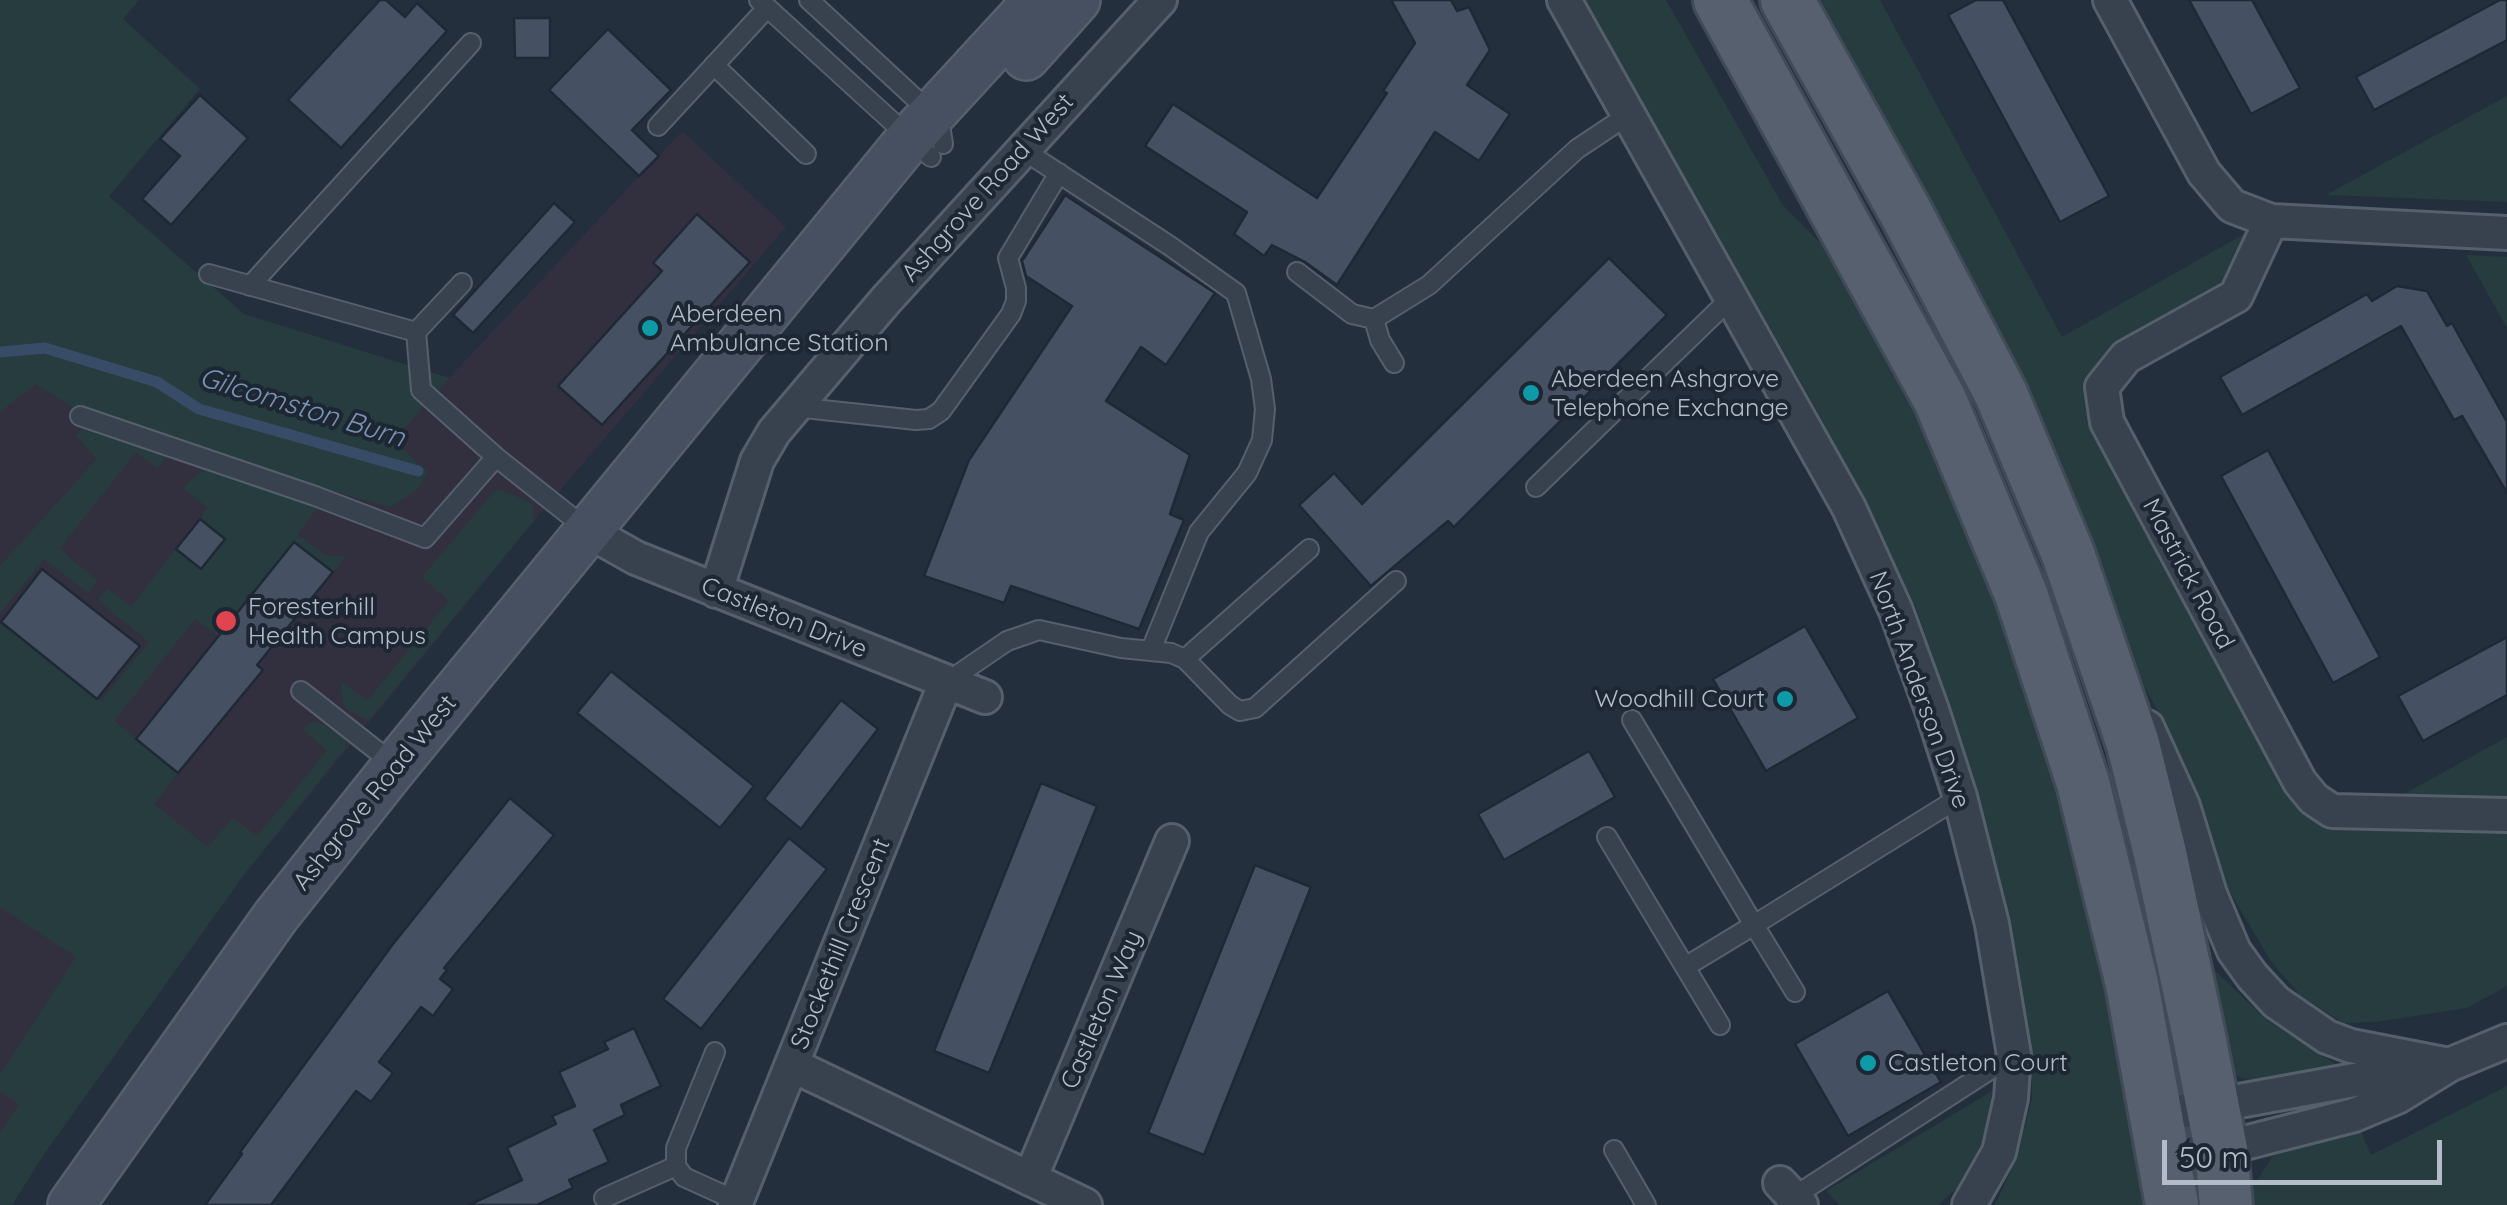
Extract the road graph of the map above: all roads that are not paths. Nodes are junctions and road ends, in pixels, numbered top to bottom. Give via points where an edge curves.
1 (810, 0) edge
2 (1037, 0) edge
3 (1077, 0) edge
4 (1160, 0) edge
5 (1564, 0) edge
6 (1720, 0) edge
7 (1787, 0) edge
8 (2110, 0) edge
9 (763, 4) edge
10 (471, 43) dead end
11 (714, 65) junction
12 (1628, 115) junction
13 (658, 126) dead end
14 (929, 138) junction
15 (1023, 150) junction
16 (806, 154) dead end
17 (1059, 173) junction
18 (2271, 221) junction
19 (2507, 233) edge
20 (1297, 272) dead end
21 (208, 274) dead end
22 (462, 282) dead end
23 (250, 286) junction
24 (1731, 298) junction
25 (1374, 319) junction
26 (416, 332) junction
27 (1394, 363) dead end
28 (795, 407) junction
29 (80, 416) dead end
30 (496, 457) junction
31 (1536, 487) dead end
32 (588, 531) junction
33 (1308, 549) dead end
34 (1396, 581) dead end
35 (716, 591) junction
36 (2100, 644) junction
37 (1151, 650) junction
38 (1185, 659) junction
39 (946, 682) junction
40 (301, 691) dead end
41 (985, 698) dead end
42 (1632, 720) dead end
43 (396, 765) junction
44 (1960, 797) junction
45 (2507, 814) edge
46 (1607, 838) dead end
47 (1172, 840) dead end
48 (1754, 924) junction
49 (1684, 966) junction
50 (1794, 992) dead end
51 (1720, 1025) dead end
52 (2507, 1040) edge
53 (715, 1052) dead end
54 (2014, 1055) junction
55 (792, 1065) junction
56 (2449, 1065) junction
57 (2216, 1129) junction
58 (1614, 1150) dead end
59 (2165, 1159) edge
60 (676, 1166) junction
61 (1030, 1179) junction
62 (1791, 1195) edge
63 (604, 1198) dead end
64 (736, 1203) edge
65 (70, 1205) edge
66 (1085, 1205) edge
67 (1646, 1205) edge
68 (1969, 1205) edge
69 (2226, 1205) edge

1 - 14 lane
2 - 14 street, Ashgrove Road West
3 - 14 street, Ashgrove Road West
4 - 15 street, Ashgrove Road West
5 - 12 street, North Anderson Drive
6 - 59 main road via 1940,400 2021,594 2084,783
7 - 36 main road via 2001,394
8 - 18 street via 2204,173 2232,206
9 - 11 lane
9 - 14 lane
10 - 23 lane
11 - 13 lane
11 - 16 lane
12 - 24 street, North Anderson Drive
12 - 25 lane via 1577,149 1429,284
14 - 32 street, Ashgrove Road West
15 - 17 lane
15 - 28 street, Ashgrove Road West
17 - 28 lane via 1008,258 1016,288 1010,314 941,411 916,420
17 - 37 lane via 1236,293 1261,379 1262,440 1247,473 1199,532
18 - 19 street
18 - 45 street, Mastrick Road via 2236,296 2126,357 2102,387 2107,422 2314,800 2332,811
20 - 25 lane via 1352,314
21 - 23 lane
22 - 26 lane
23 - 26 lane
24 - 31 lane
24 - 44 street, North Anderson Drive via 1857,526 1896,611
25 - 27 lane
26 - 30 lane via 421,390
28 - 35 street, Ashgrove Road West via 757,461
29 - 30 lane via 425,538
30 - 32 lane
32 - 35 street, Castleton Drive
32 - 43 street, Ashgrove Road West
33 - 38 lane
34 - 38 lane via 1255,708 1230,705
35 - 39 street, Castleton Drive
36 - 56 street via 2154,738 2210,894 2252,976 2276,1002 2327,1037
36 - 57 main road via 2160,853
37 - 38 lane
37 - 39 lane via 1039,630 1007,641
39 - 41 street, Castleton Drive
39 - 55 street, Stockethill Crescent
40 - 43 lane
42 - 48 lane
43 - 65 street, Ashgrove Road West via 276,916
44 - 48 lane
44 - 54 street, North Anderson Drive via 1992,924
46 - 49 lane
47 - 61 street, Castleton Way
48 - 49 lane
48 - 50 lane
49 - 51 lane
52 - 56 street
53 - 60 lane via 676,1148
54 - 62 lane
54 - 68 street, North Anderson Drive via 1999,1152
55 - 61 street
55 - 64 street, Stockethill Crescent
56 - 57 street via 2354,1115
57 - 59 street
57 - 69 main road
58 - 67 lane
60 - 63 lane
60 - 64 lane
61 - 66 street

